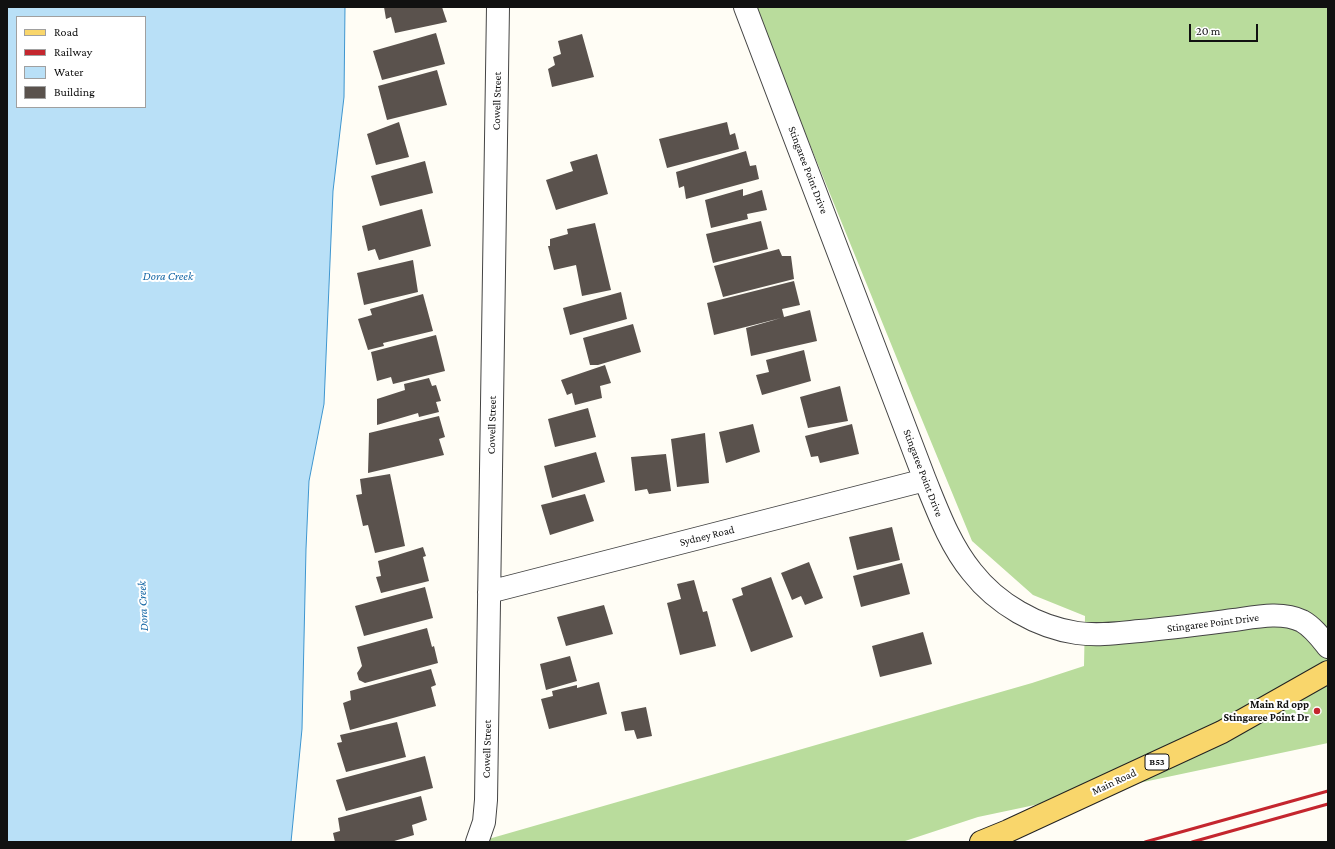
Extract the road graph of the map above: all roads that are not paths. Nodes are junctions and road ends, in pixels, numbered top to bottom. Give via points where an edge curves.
1 (498, 7) edge
2 (746, 7) edge
3 (925, 480) junction
4 (489, 592) junction
5 (1328, 647) edge
6 (1328, 672) edge
7 (477, 842) edge
8 (981, 842) edge

1 - 4 street, Cowell Street
2 - 3 street, Stingaree Point Drive
3 - 4 street, Sydney Road
3 - 5 street, Stingaree Point Drive via 950,538 972,573 1011,608 1045,624 1076,633 1107,634 1257,617 1285,617 1303,622 1314,630
4 - 7 street, Cowell Street via 486,800 484,822
6 - 8 main road, Main Road / B53 via 1222,732

